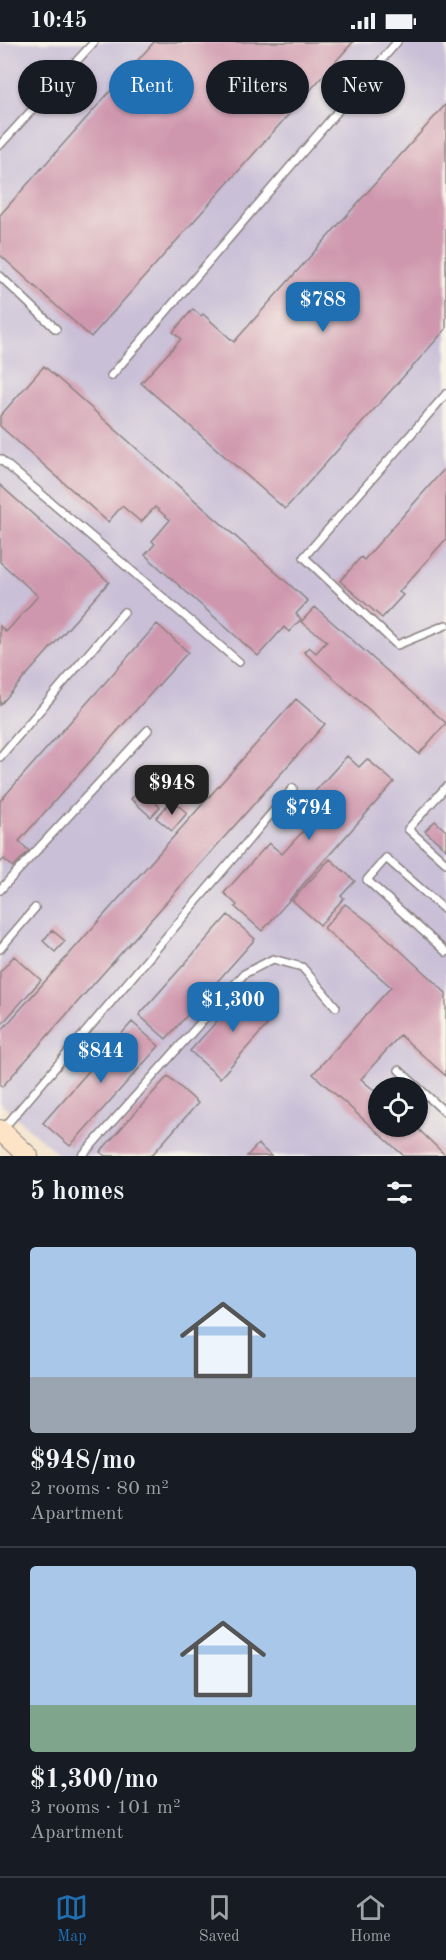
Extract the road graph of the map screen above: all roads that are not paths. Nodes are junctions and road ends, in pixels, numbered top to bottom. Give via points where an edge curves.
1 (94, 42) edge
2 (397, 42) edge
3 (0, 145) edge
4 (0, 276) edge
5 (56, 329) dead end
6 (111, 376) dead end
7 (446, 394) edge
8 (0, 459) edge
9 (124, 612) dead end
10 (446, 625) edge
11 (239, 662) dead end
12 (148, 730) dead end
13 (0, 757) edge
14 (446, 787) edge
15 (293, 788) dead end
16 (446, 863) edge
17 (0, 890) edge
18 (35, 908) dead end
19 (446, 910) edge
20 (0, 949) edge
21 (446, 952) edge
22 (336, 1007) dead end
23 (399, 1070) dead end
24 (446, 1113) edge
25 (0, 1130) edge
26 (28, 1156) edge
27 (82, 1156) edge

1 - 3 lane
2 - 6 lane
4 - 5 lane
7 - 10 lane via 304,557 397,645
8 - 11 lane
9 - 13 lane
12 - 17 lane
14 - 16 lane via 408,829
15 - 25 lane
18 - 20 lane
19 - 21 lane via 386,858 367,880
22 - 27 lane via 302,967 273,959 244,974
23 - 24 lane
25 - 26 main road

